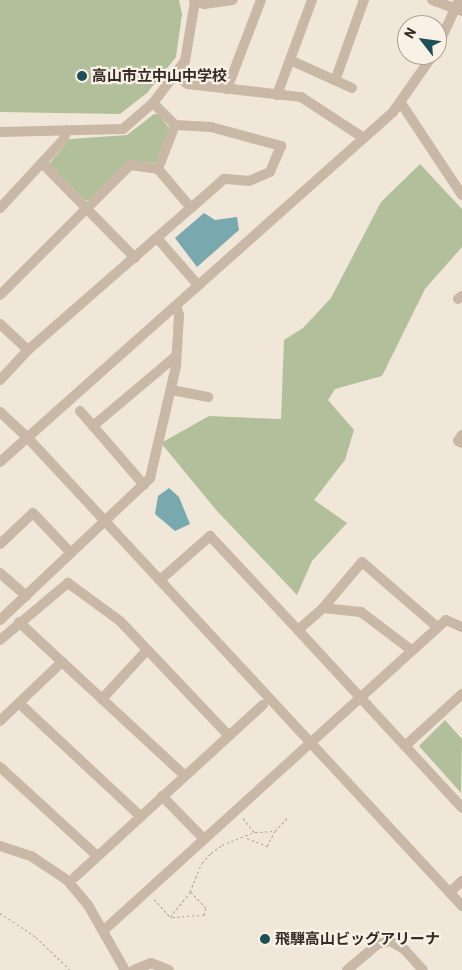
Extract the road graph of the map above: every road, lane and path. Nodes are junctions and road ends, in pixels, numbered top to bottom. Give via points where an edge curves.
1 (195, 0) edge
2 (234, 0) edge
3 (261, 0) edge
4 (312, 0) edge
5 (364, 0) edge
6 (432, 0) edge
7 (459, 6) edge
8 (447, 29) edge
9 (290, 60) junction
10 (426, 65) edge
11 (175, 76) junction
12 (336, 78) junction
13 (352, 88) dead end
14 (227, 89) junction
15 (277, 95) junction
16 (153, 103) junction
17 (401, 103) junction
18 (175, 125) junction
19 (66, 130) junction
20 (0, 132) edge
21 (364, 138) junction
22 (42, 163) junction
23 (158, 169) junction
24 (461, 193) edge
25 (0, 208) edge
26 (86, 208) junction
27 (191, 208) junction
28 (157, 238) junction
29 (135, 258) junction
30 (198, 285) junction
31 (0, 295) edge
32 (176, 305) junction
33 (0, 324) edge
34 (28, 350) junction
35 (176, 356) junction
36 (0, 380) edge
37 (172, 390) junction
38 (208, 396) dead end
39 (80, 411) dead end
40 (0, 412) edge
41 (93, 426) junction
42 (462, 435) edge
43 (27, 436) junction
44 (462, 443) edge
45 (0, 462) edge
46 (144, 484) junction
47 (105, 521) junction
48 (0, 544) edge
49 (70, 553) junction
50 (0, 573) edge
51 (160, 580) junction
52 (26, 596) junction
53 (323, 608) junction
54 (0, 620) edge
55 (19, 622) junction
56 (437, 627) junction
57 (462, 627) edge
58 (298, 630) junction
59 (0, 640) edge
60 (147, 650) junction
61 (411, 650) junction
62 (62, 662) junction
63 (462, 694) edge
64 (358, 697) junction
65 (102, 699) junction
66 (19, 703) junction
67 (263, 705) dead end
68 (0, 721) edge
69 (228, 735) junction
70 (309, 742) junction
71 (405, 746) junction
72 (0, 767) edge
73 (184, 775) junction
74 (162, 796) junction
75 (462, 808) edge
76 (240, 815) dead end
77 (140, 816) junction
78 (287, 818) dead end
79 (275, 831) junction
80 (254, 832) junction
81 (246, 838) junction
82 (204, 839) junction
83 (0, 846) edge
84 (97, 856) junction
85 (75, 877) dead end
86 (462, 881) edge
87 (190, 892) junction
88 (450, 892) junction
89 (152, 896) dead end
90 (462, 906) edge
91 (0, 913) edge
92 (170, 917) junction
93 (103, 931) junction
94 (70, 970) edge
95 (125, 970) edge
96 (134, 970) edge
97 (169, 970) edge
98 (347, 970) edge
99 (423, 970) edge

1 - 2 street via 204,4
1 - 11 street via 186,61
3 - 14 street
4 - 9 street
5 - 12 street
6 - 7 street
7 - 8 street
9 - 12 street
9 - 15 street
10 - 17 street
11 - 14 street via 188,84
11 - 16 street
12 - 13 street
14 - 15 street
15 - 21 street via 301,97
16 - 18 street
16 - 19 street via 122,129
17 - 21 street
17 - 24 street
18 - 23 street
18 - 27 street via 211,127 281,146 270,172 249,181 224,179
19 - 20 street
19 - 22 street via 64,139
21 - 30 street
22 - 25 street
22 - 26 street
23 - 26 street via 130,166
23 - 27 street
26 - 29 street
26 - 31 street
27 - 28 street
28 - 29 street
28 - 30 street
29 - 34 street
30 - 32 street
32 - 35 street via 179,315
32 - 43 street
33 - 34 street
34 - 36 street
35 - 37 street
35 - 41 street
37 - 38 street
37 - 46 street via 150,478
39 - 41 street
40 - 43 street
41 - 46 street
42 - 44 street via 458,442
43 - 45 street
43 - 47 street
46 - 47 street
47 - 49 street
47 - 51 street
48 - 49 street via 32,513
49 - 52 street
50 - 52 street
51 - 58 street via 210,536
51 - 70 street
52 - 54 street
53 - 56 street via 362,562
53 - 58 street
53 - 61 street via 361,612
55 - 59 street
55 - 60 street via 68,582 120,621
55 - 62 street
56 - 57 street via 446,620
56 - 61 street
58 - 64 street
60 - 65 street
60 - 69 street
61 - 64 street
62 - 65 street
62 - 66 street
63 - 71 street
64 - 70 street
64 - 71 street
65 - 73 street
66 - 68 street
66 - 77 street
67 - 69 street
69 - 73 street
70 - 82 street
70 - 88 street
71 - 75 street
72 - 84 street
73 - 74 street
74 - 77 street
74 - 82 street
76 - 80 path
77 - 84 street
78 - 79 path
79 - 80 path
79 - 81 path via 267,846
80 - 81 path
81 - 87 path via 222,845 211,853 202,863
82 - 93 street
83 - 93 street via 31,856 67,880 88,904
84 - 85 street
86 - 88 street
87 - 92 path
87 - 92 path via 206,908 204,915
88 - 90 street
89 - 92 path
91 - 94 path via 36,937
93 - 95 street
96 - 97 street via 150,963
98 - 99 street via 378,944 390,941 397,943

